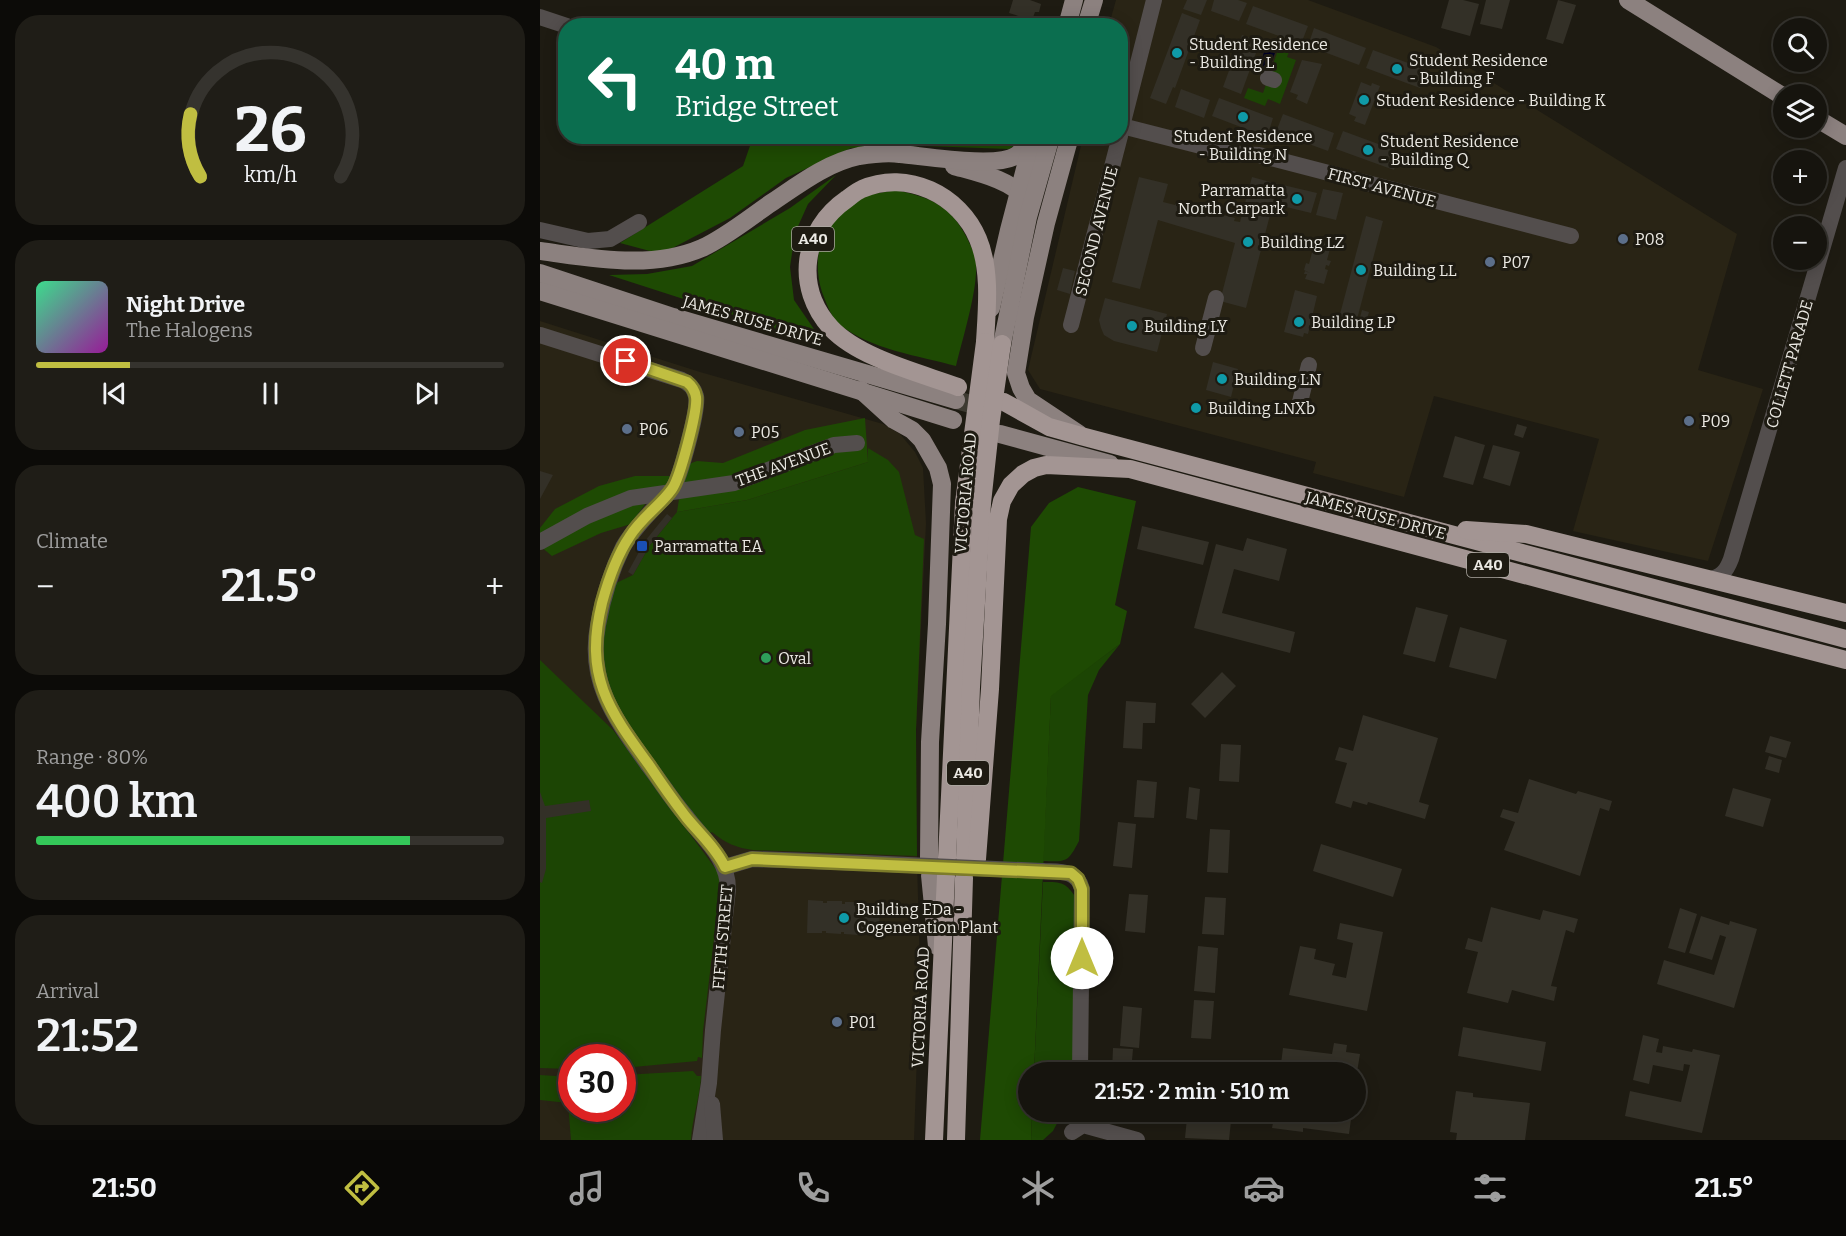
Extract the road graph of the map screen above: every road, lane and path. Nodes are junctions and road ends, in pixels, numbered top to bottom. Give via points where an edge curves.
1 (1074, 0) edge
2 (1096, 0) edge
3 (1154, 0) edge
4 (1628, 0) edge
5 (540, 17) edge
6 (1068, 18) edge
7 (1089, 18) edge
8 (1094, 18) edge
9 (558, 23) edge
10 (1773, 90) edge
11 (1128, 104) edge
12 (1827, 125) edge
13 (1128, 133) edge
14 (1846, 136) edge
15 (1026, 144) edge
16 (1030, 144) edge
17 (1049, 144) edge
18 (1069, 144) edge
19 (1118, 144) edge
20 (926, 158) junction
21 (1846, 168) edge
22 (1019, 190) junction
23 (1028, 217) junction
24 (639, 222) dead end
25 (540, 230) edge
26 (1570, 236) dead end
27 (540, 251) edge
28 (540, 273) edge
29 (540, 291) edge
30 (1216, 298) dead end
31 (1071, 325) dead end
32 (540, 335) edge
33 (994, 343) junction
34 (1203, 348) dead end
35 (1309, 365) dead end
36 (861, 390) junction
37 (957, 393) joint
38 (1300, 402) dead end
39 (1003, 408) tunnel mouth
40 (953, 420) tunnel mouth
41 (1000, 434) tunnel mouth
42 (1081, 436) junction
43 (857, 443) dead end
44 (1130, 469) junction
45 (671, 491) junction
46 (973, 503) junction
47 (1447, 533) junction
48 (540, 542) edge
49 (1731, 559) junction
50 (1709, 580) junction
51 (1743, 588) junction
52 (1846, 613) edge
53 (1846, 639) edge
54 (1846, 660) edge
55 (725, 867) junction
56 (938, 867) junction
57 (970, 878) dead end
58 (1080, 1062) edge
59 (711, 1072) junction
60 (1074, 1122) edge
61 (1068, 1136) edge
62 (700, 1140) edge
63 (715, 1140) edge
64 (722, 1140) edge
65 (934, 1140) edge
66 (956, 1140) edge
67 (1137, 1140) edge

1 - 6 main road
2 - 7 main road
2 - 8 main road
3 - 11 street, SECOND AVENUE
4 - 10 main road
5 - 9 street
12 - 14 main road
13 - 26 street, FIRST AVENUE via 1232,154 1258,155
15 - 20 main road via 1011,158
16 - 22 main road, VICTORIA ROAD
17 - 23 main road, VICTORIA ROAD
18 - 42 main road via 1043,235 1016,373 1028,400
19 - 31 street, SECOND AVENUE
20 - 22 main road
20 - 27 main road via 878,153 836,164 816,173 703,248 681,254 624,261
21 - 49 street, COLLETT PARADE
22 - 23 main road
22 - 33 main road, VICTORIA ROAD via 1000,269
23 - 33 main road, VICTORIA ROAD / A40
24 - 25 street via 610,238 588,241
28 - 37 main road, JAMES RUSE DRIVE via 674,317
29 - 36 main road, JAMES RUSE DRIVE
30 - 34 street
32 - 45 street, FIFTH STREET via 642,366 690,386 696,395 696,406
33 - 37 highway, A40 via 985,261 968,218 946,198 920,185 890,182 862,189 838,205 819,225 809,250 808,281 816,306 831,328 873,356
33 - 46 highway, VICTORIA ROAD / A40, bridge
35 - 38 street
36 - 40 main road, JAMES RUSE DRIVE
36 - 56 main road via 922,440 942,484 930,742
39 - 42 highway, JAMES RUSE DRIVE / A40
41 - 44 main road, JAMES RUSE DRIVE
42 - 47 highway, JAMES RUSE DRIVE / A40
43 - 45 street, THE AVENUE via 834,445 734,483
44 - 46 highway, VICTORIA ROAD / A40 via 1046,465 1023,474 1002,501 990,689 971,859
44 - 54 highway, JAMES RUSE DRIVE / A40
45 - 48 street, THE AVENUE via 613,505
45 - 55 street, FIFTH STREET via 630,535 615,566 597,627 596,665 614,714 666,791
46 - 56 highway, VICTORIA ROAD / A40
47 - 50 highway via 1455,529 1526,534
47 - 53 highway, JAMES RUSE DRIVE / A40
49 - 50 street via 1727,571
49 - 51 street via 1731,577
50 - 51 highway
51 - 52 highway
55 - 58 street, bridge via 752,859 1071,873 1082,889
55 - 59 street, FIFTH STREET via 728,889
56 - 65 highway, VICTORIA ROAD / A40 via 940,978
57 - 66 highway via 971,966 959,1000
59 - 62 street, FIFTH STREET
59 - 63 street, FIFTH STREET
59 - 64 street
60 - 61 street
61 - 67 street via 1083,1125

